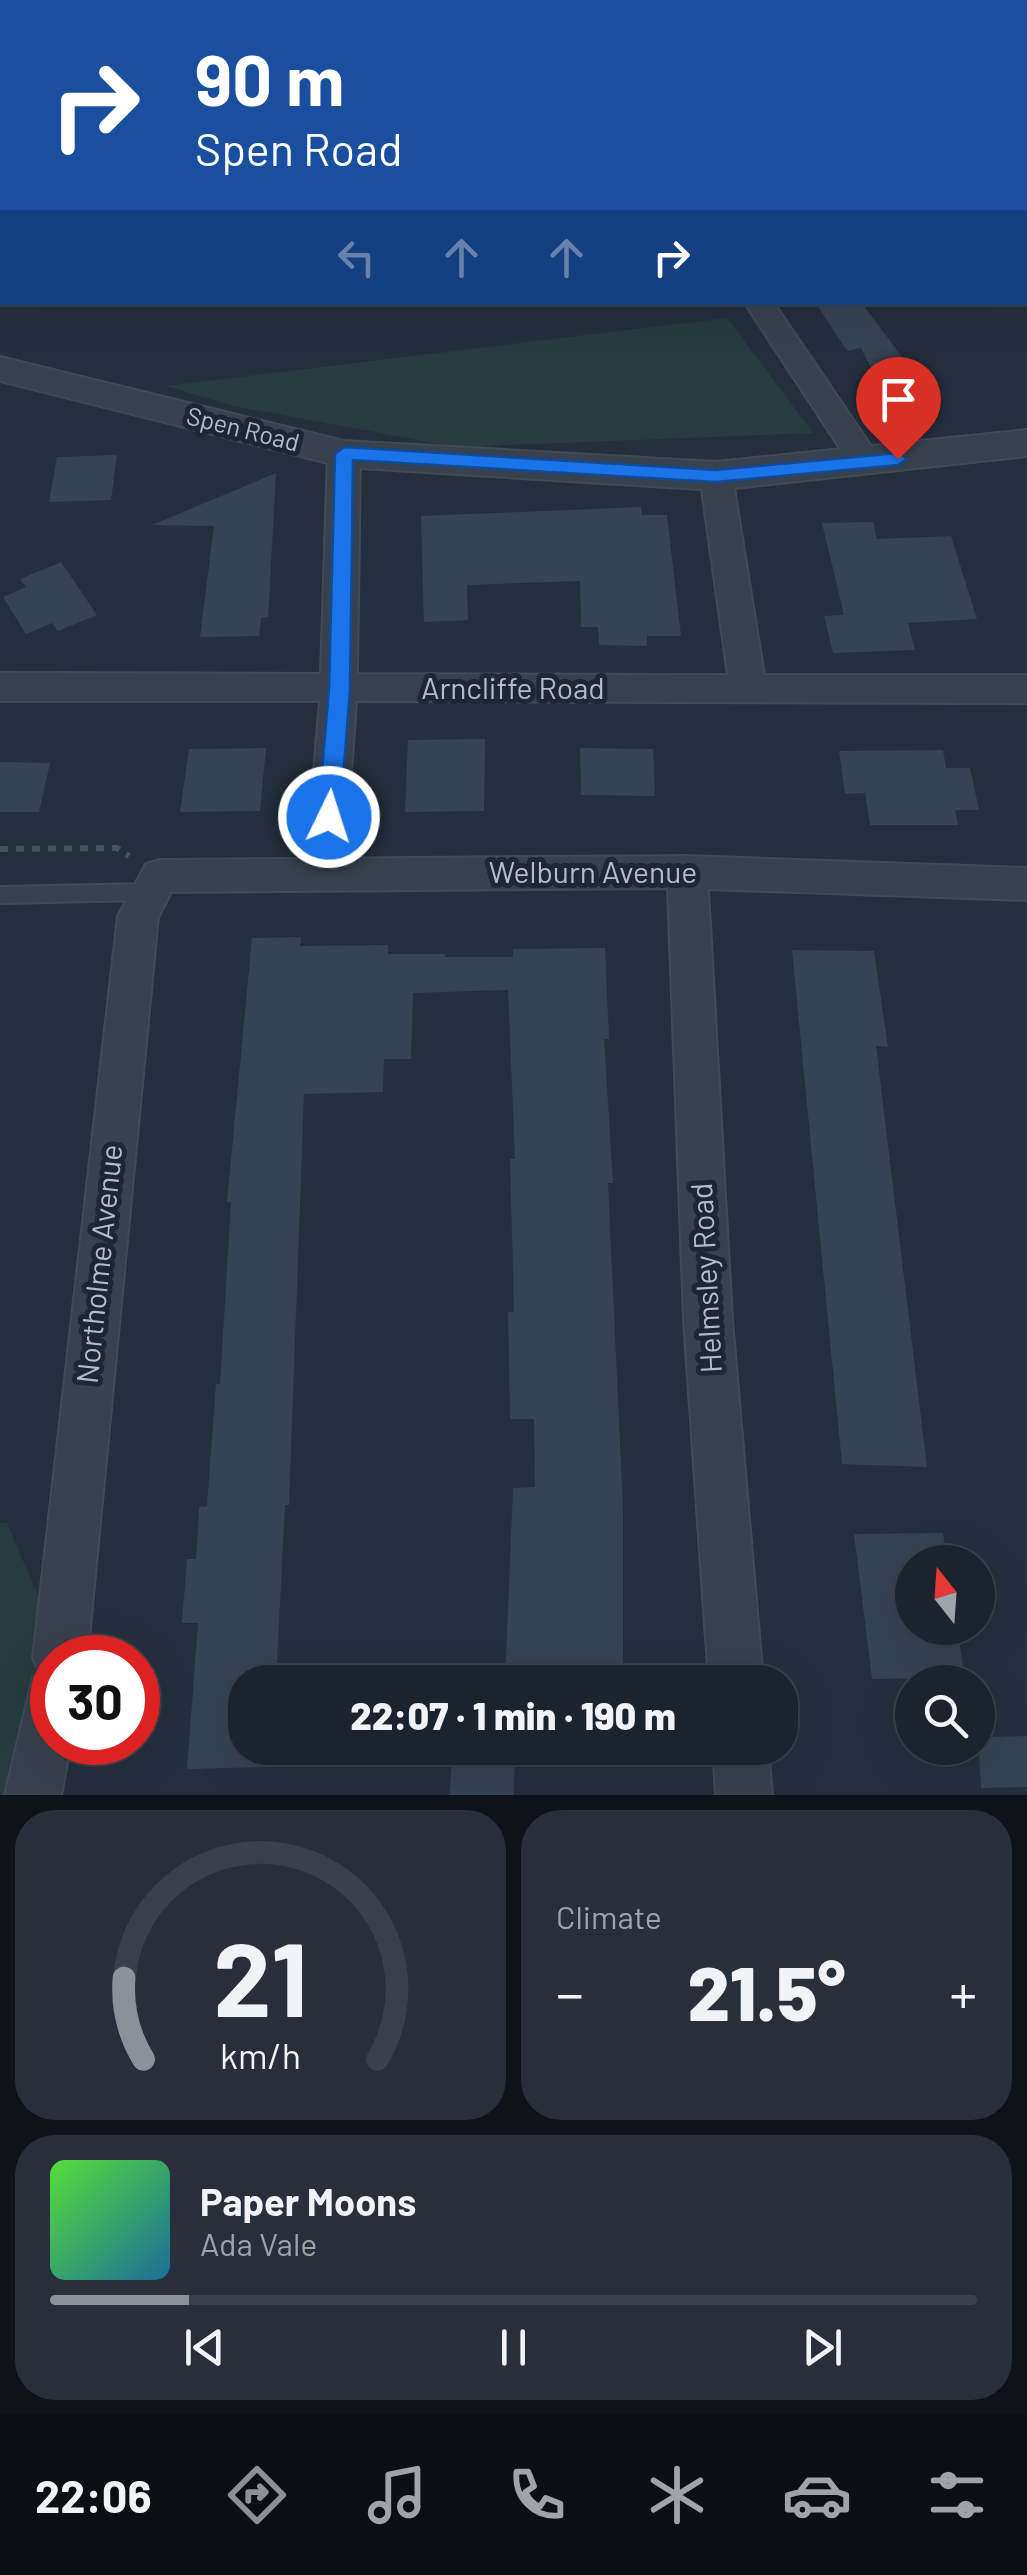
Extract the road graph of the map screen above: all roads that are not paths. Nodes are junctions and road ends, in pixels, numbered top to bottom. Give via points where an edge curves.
1 (760, 305) edge
2 (0, 369) edge
3 (1027, 443) edge
4 (344, 454) junction
5 (866, 463) junction
6 (716, 476) junction
7 (0, 687) edge
8 (340, 689) junction
9 (748, 689) junction
10 (1027, 689) edge
11 (329, 817) dead end
12 (686, 872) junction
13 (154, 884) junction
14 (1027, 884) edge
15 (0, 895) edge
16 (62, 1635) edge
17 (735, 1665) edge
18 (39, 1765) edge
19 (741, 1765) edge
20 (34, 1795) edge
21 (744, 1795) edge

1 - 5 street
2 - 4 street, Spen Road
3 - 5 street, Spen Road
4 - 6 street, Spen Road
4 - 8 street
5 - 6 street, Spen Road
6 - 9 street
7 - 8 street, Arncliffe Road
8 - 9 street, Arncliffe Road
8 - 11 street
9 - 10 street, Arncliffe Road
12 - 13 street, Welburn Avenue
12 - 14 street, Welburn Avenue
12 - 17 street, Helmsley Road via 708,1320
13 - 15 lane
13 - 16 street, Northolme Avenue via 138,916 120,1060
18 - 20 street
19 - 21 street

